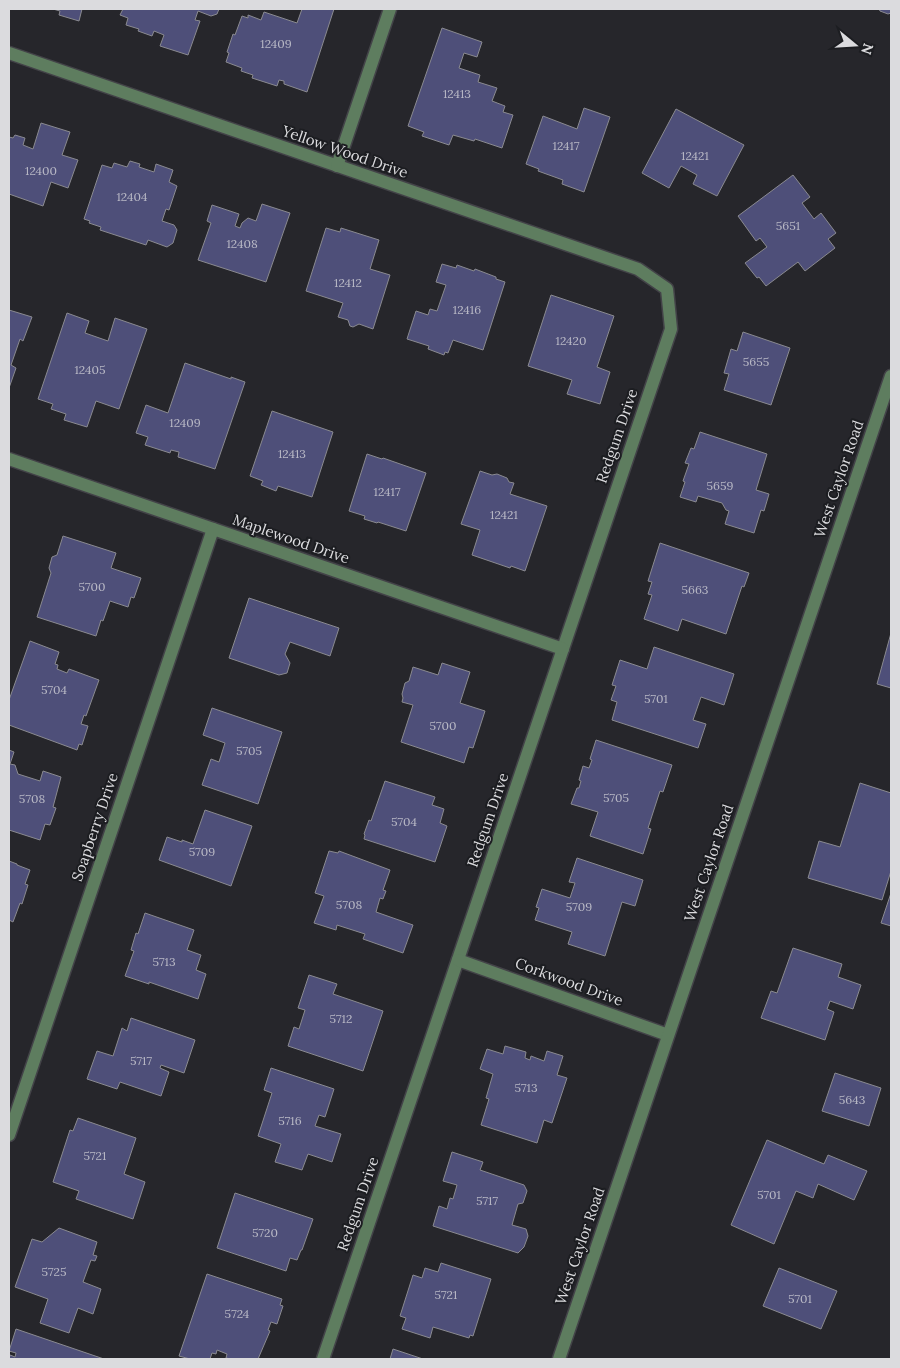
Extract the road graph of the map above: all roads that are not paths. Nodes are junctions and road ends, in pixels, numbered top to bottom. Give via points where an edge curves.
1 (390, 9) edge
2 (9, 53) edge
3 (337, 166) junction
4 (667, 289) joint
5 (891, 376) edge
6 (9, 459) edge
7 (213, 529) junction
8 (563, 649) junction
9 (458, 960) junction
10 (668, 1035) junction
11 (9, 1135) edge
12 (323, 1359) edge
13 (559, 1359) edge

1 - 3 street
2 - 3 street, Yellow Wood Drive
3 - 4 street, Yellow Wood Drive via 638,269
4 - 8 street, Redgum Drive via 671,329
5 - 10 street, West Caylor Road
6 - 7 street, Maplewood Drive
7 - 8 street, Maplewood Drive
7 - 11 street, Soapberry Drive
8 - 9 street, Redgum Drive
9 - 10 street, Corkwood Drive
9 - 12 street, Redgum Drive
10 - 13 street, West Caylor Road

